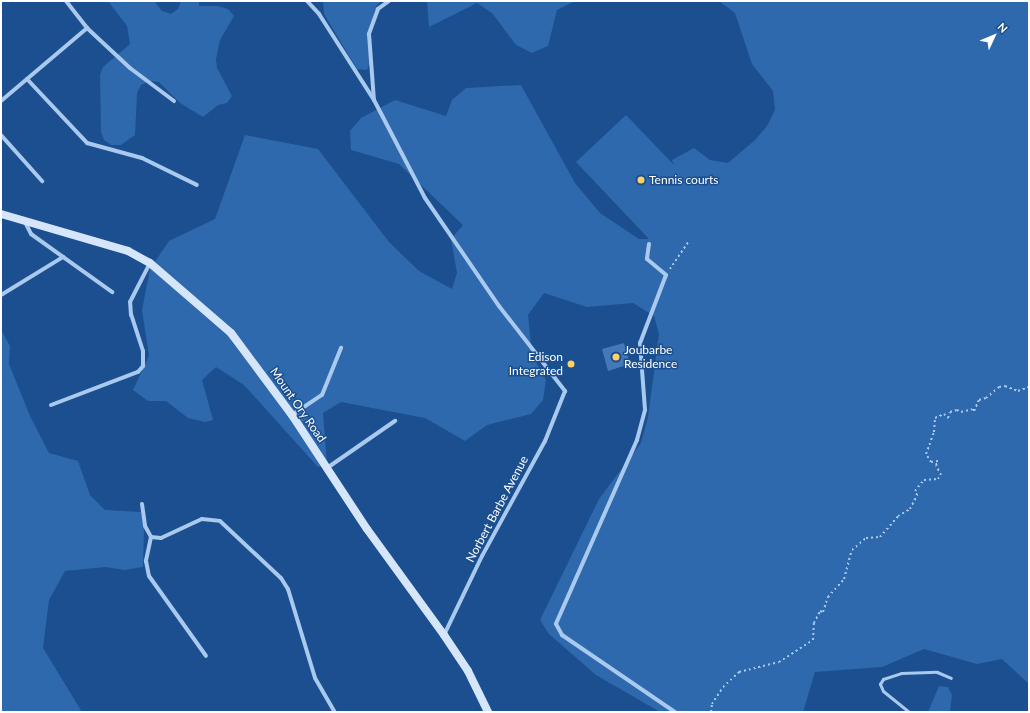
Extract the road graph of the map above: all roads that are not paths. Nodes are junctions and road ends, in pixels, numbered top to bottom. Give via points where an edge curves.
1 (66, 1) edge
2 (307, 1) edge
3 (389, 1) edge
4 (87, 28) junction
5 (27, 79) junction
6 (374, 100) junction
7 (1, 101) edge
8 (174, 101) dead end
9 (1, 135) edge
10 (42, 181) dead end
11 (197, 185) dead end
12 (1, 214) edge
13 (25, 222) junction
14 (649, 244) dead end
15 (63, 257) junction
16 (150, 263) junction
17 (112, 292) dead end
18 (1, 295) edge
19 (341, 348) dead end
20 (51, 405) dead end
21 (292, 415) junction
22 (395, 421) dead end
23 (326, 468) junction
24 (142, 504) dead end
25 (151, 537) junction
26 (444, 635) junction
27 (206, 656) dead end
28 (951, 678) dead end
29 (335, 712) edge
30 (488, 712) edge
31 (674, 712) edge
32 (909, 712) edge

1 - 4 street
2 - 6 street via 319,14
3 - 6 street via 378,9 369,34
4 - 5 street
4 - 8 street via 130,68
5 - 7 street
5 - 11 street via 87,143 142,158
6 - 26 street, Norbert Barbe Avenue via 426,198 499,306 565,391 545,441 482,556
9 - 10 street
12 - 13 main road, Mount Ory Road
13 - 15 street via 31,234
13 - 16 main road, Mount Ory Road via 128,251
14 - 31 street via 647,259 666,275 640,343 645,410 637,440 556,624 562,635
15 - 17 street
15 - 18 street
16 - 20 street via 130,302 131,315 143,351 143,366 138,372
16 - 21 main road, Mount Ory Road via 231,333
19 - 21 street via 322,395
21 - 23 main road, Mount Ory Road
22 - 23 street
23 - 26 main road, Mount Ory Road via 366,529
24 - 25 street via 145,526
25 - 27 street via 146,561 148,576
25 - 29 street via 161,538 202,519 220,521 281,578 288,589 316,678
26 - 30 main road, Mount Ory Road via 468,671
28 - 32 lane via 937,672 901,673 883,679 880,684 883,691

